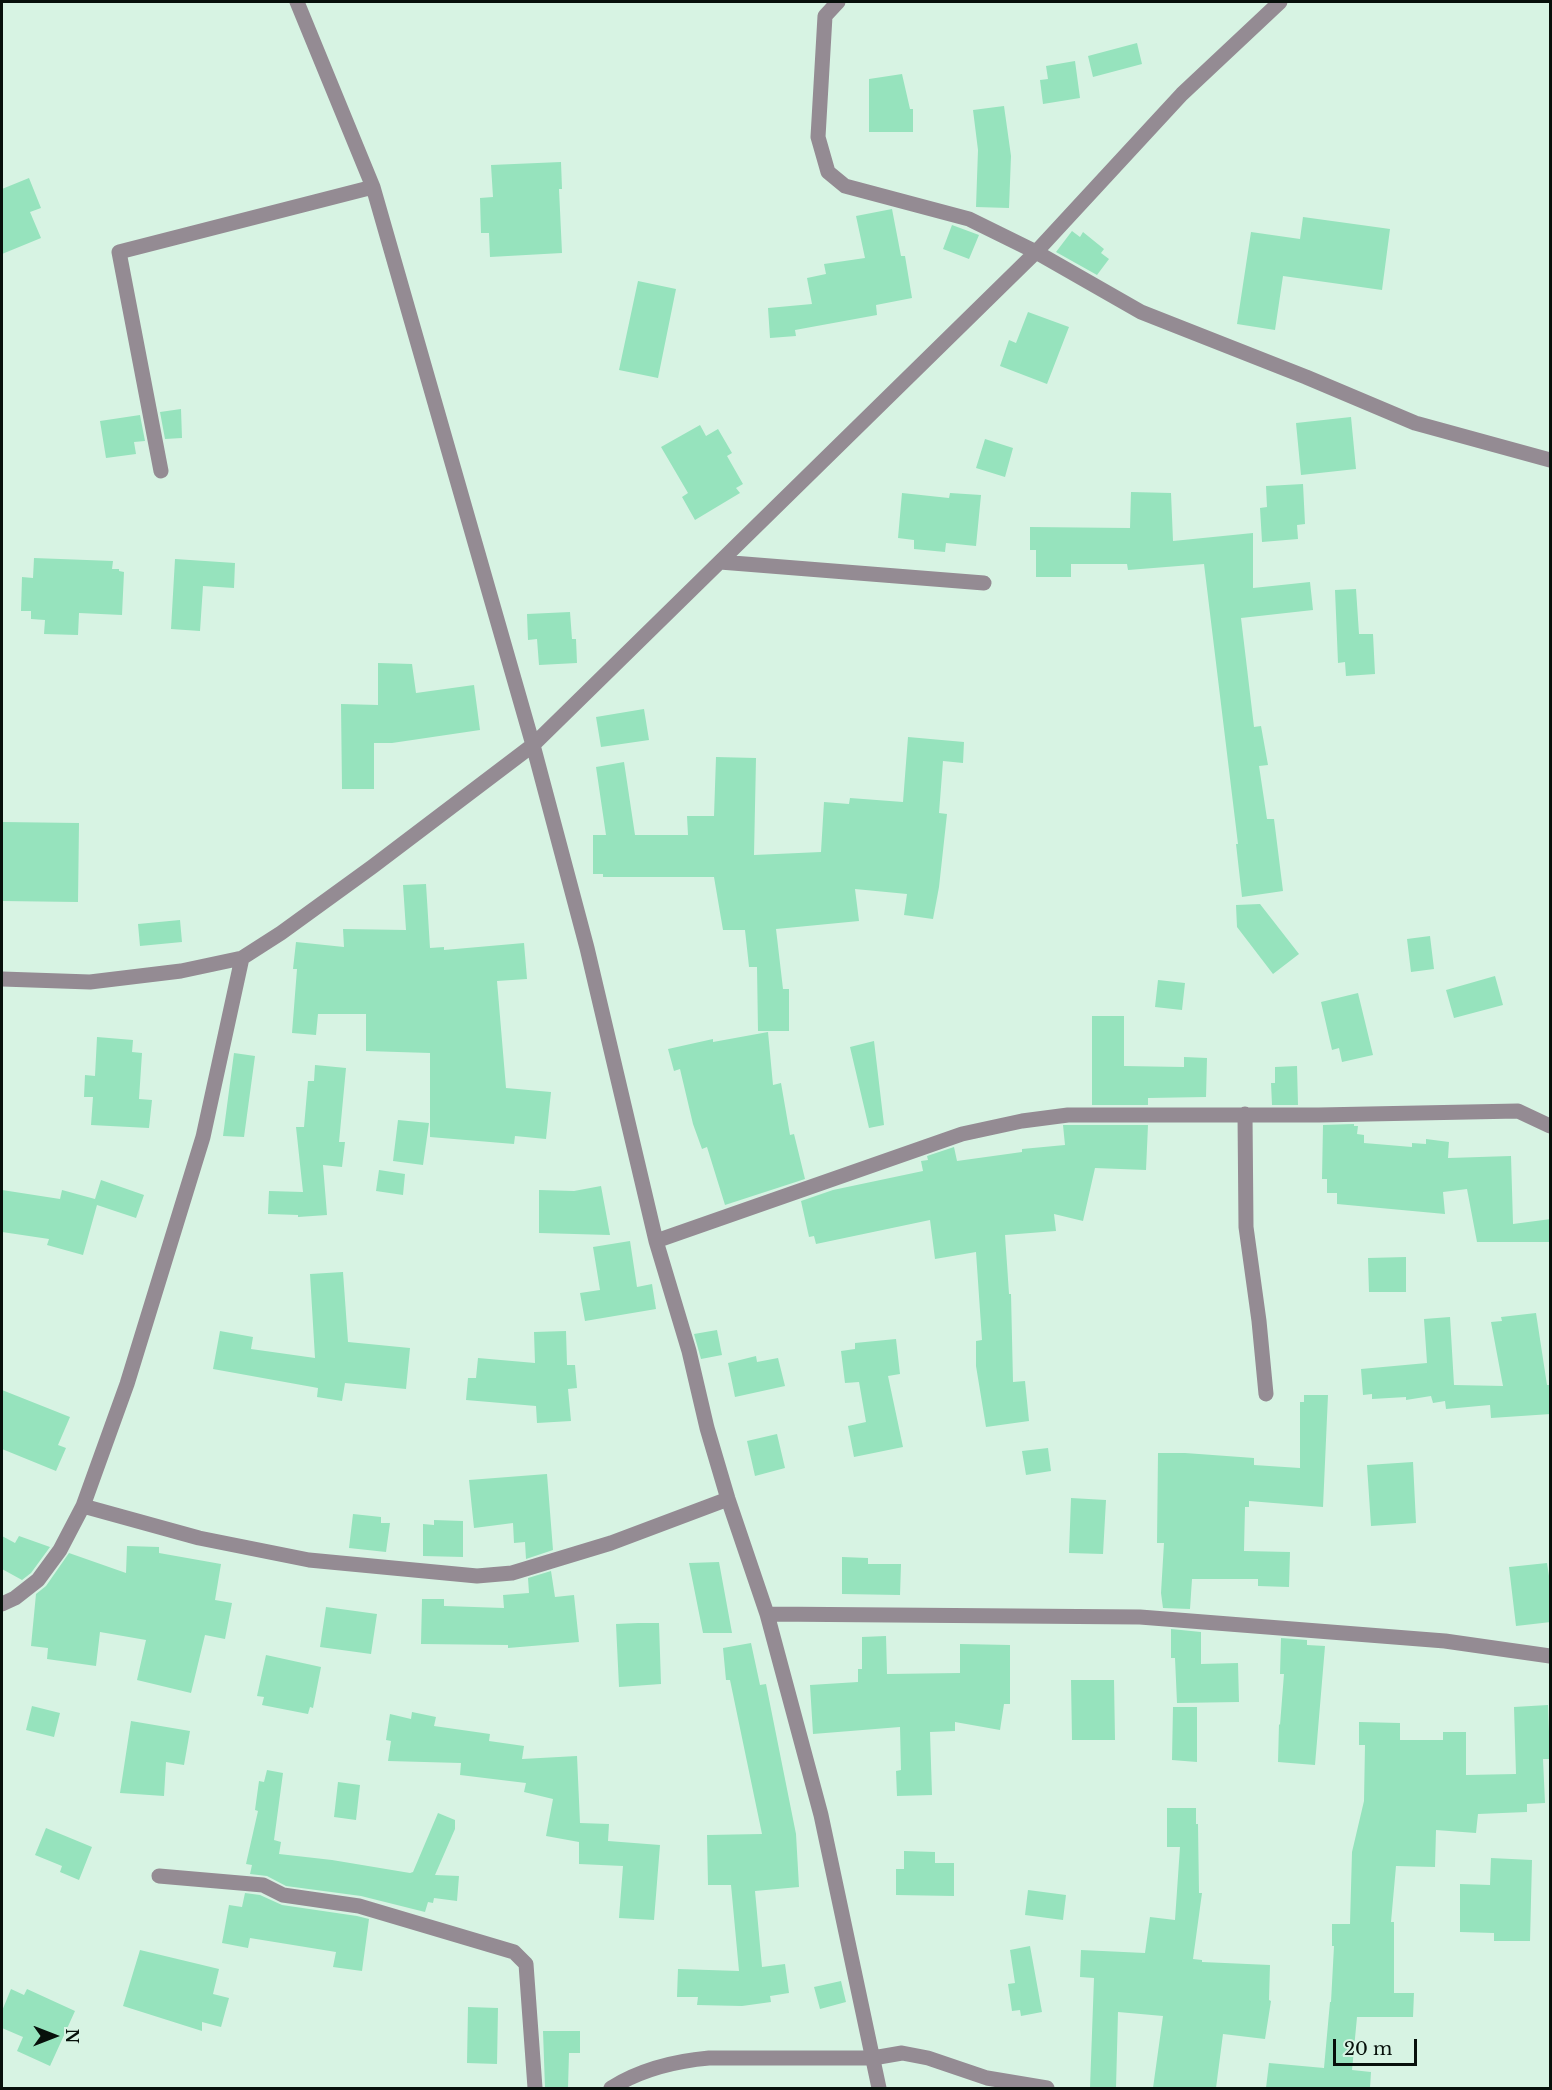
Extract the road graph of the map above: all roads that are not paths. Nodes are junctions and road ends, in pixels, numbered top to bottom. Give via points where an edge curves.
1 (297, 2) edge
2 (838, 2) edge
3 (1280, 2) edge
4 (373, 187) junction
5 (1036, 252) junction
6 (1551, 460) edge
7 (161, 471) dead end
8 (720, 562) junction
9 (984, 583) dead end
10 (533, 745) junction
11 (242, 958) junction
12 (2, 979) edge
13 (1245, 1114) junction
14 (1551, 1126) edge
15 (656, 1241) junction
16 (1266, 1394) dead end
17 (728, 1499) junction
18 (83, 1506) junction
19 (2, 1604) edge
20 (767, 1614) junction
21 (1551, 1656) edge
22 (159, 1876) dead end
23 (873, 2058) junction
24 (536, 2088) edge
25 (611, 2088) edge
26 (879, 2088) edge
27 (1047, 2088) edge

1 - 4 street
2 - 5 street via 825,16 818,137 828,172 845,186 969,219
3 - 5 street via 1182,94
4 - 7 street via 119,252
4 - 10 street
5 - 6 street via 1141,312 1415,423
5 - 8 street
8 - 9 street
8 - 10 street
10 - 11 street via 372,867
10 - 15 street via 587,948
11 - 12 street via 90,982
11 - 18 street via 203,1137 127,1384
13 - 14 street via 1518,1111
13 - 15 street via 1068,1115 1022,1121 962,1134
13 - 16 street via 1246,1227
15 - 17 street
17 - 18 street via 611,1543 512,1573 477,1576 309,1560 199,1538
17 - 20 street
18 - 19 street via 60,1550 38,1580
20 - 21 street via 1140,1617 1445,1641
20 - 23 street via 821,1815
22 - 24 street via 263,1885 283,1896 359,1906 514,1952 526,1964
23 - 25 street via 682,2061 629,2077
23 - 26 street
23 - 27 street via 902,2053 987,2078

